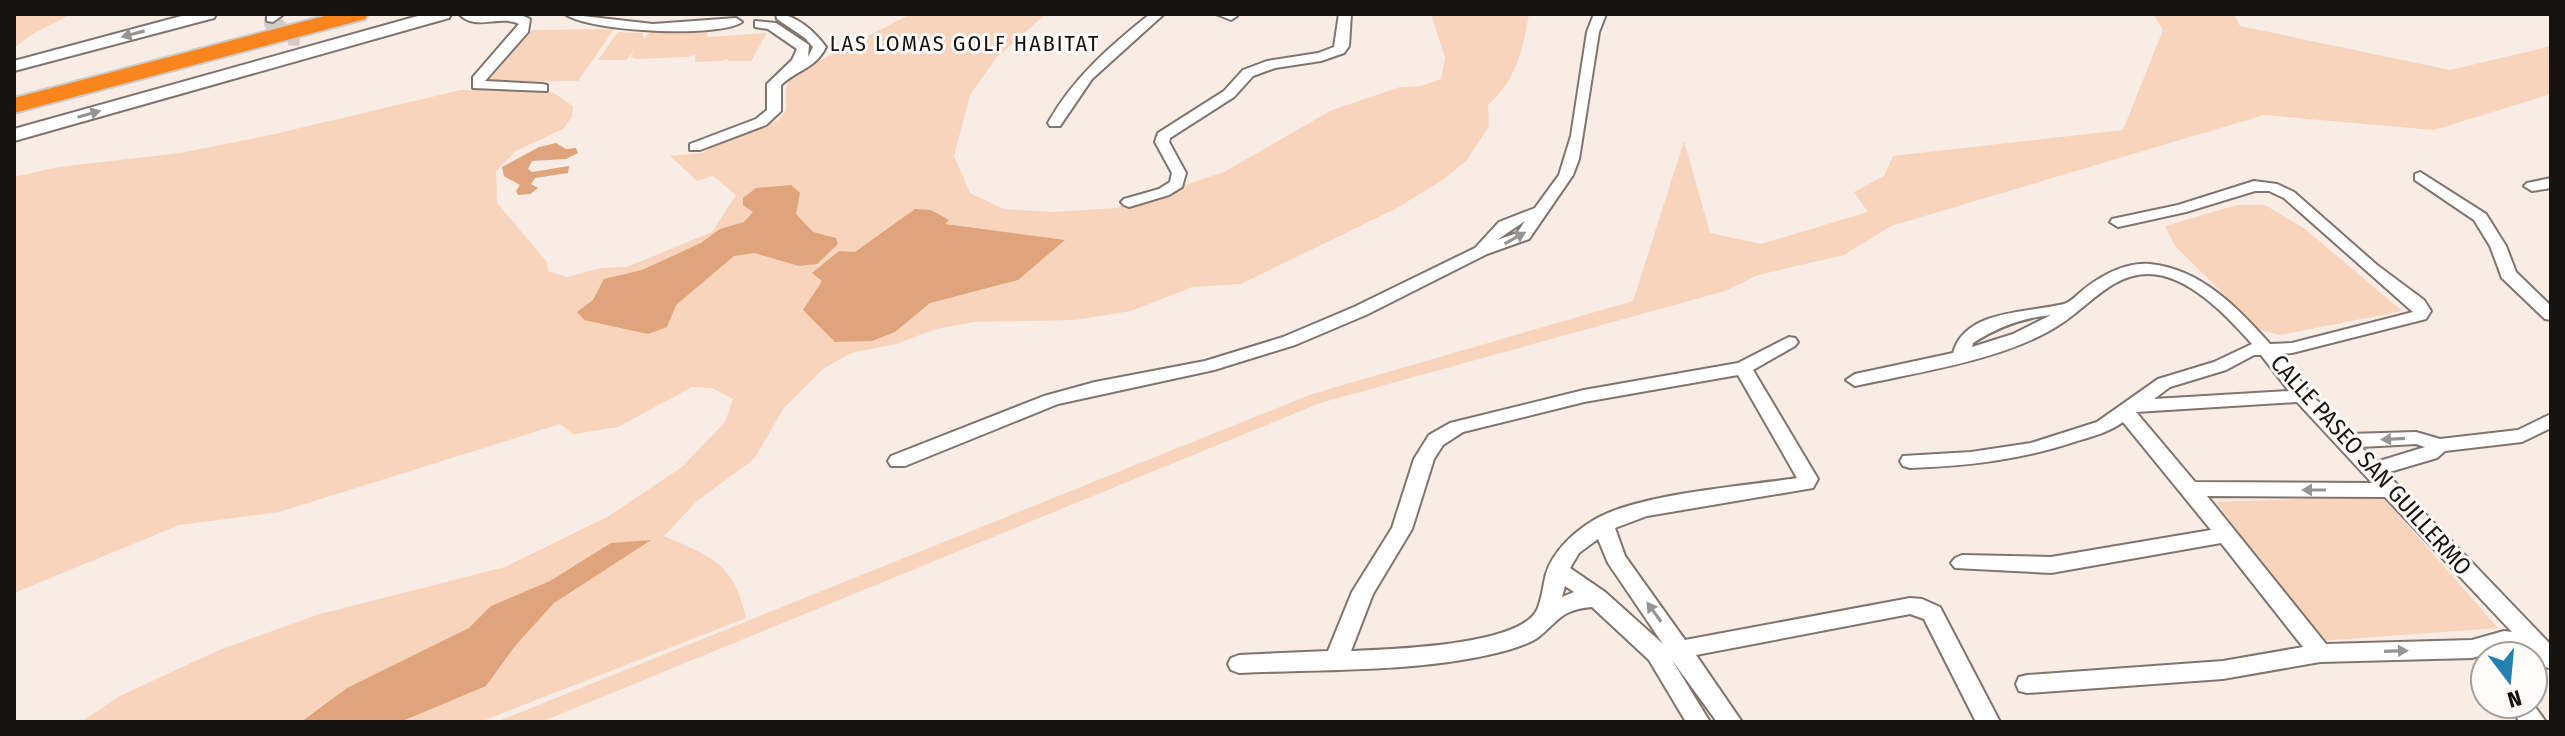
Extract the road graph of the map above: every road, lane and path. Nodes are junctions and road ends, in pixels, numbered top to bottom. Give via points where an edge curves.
1 (208, 14) edge
2 (318, 14) edge
3 (357, 14) edge
4 (405, 14) edge
5 (443, 14) edge
6 (465, 14) edge
7 (571, 14) edge
8 (644, 14) edge
9 (724, 14) edge
10 (1158, 14) edge
11 (1345, 14) edge
12 (1600, 14) edge
13 (782, 15) edge
14 (598, 18) edge
15 (735, 18) edge
16 (759, 24) junction
17 (300, 37) tunnel mouth
18 (808, 43) junction
19 (14, 66) edge
20 (542, 88) dead end
21 (14, 93) edge
22 (14, 106) edge
23 (1055, 123) dead end
24 (14, 135) edge
25 (695, 147) dead end
26 (2420, 177) dead end
27 (2551, 183) edge
28 (2532, 186) dead end
29 (1129, 202) dead end
30 (2118, 222) dead end
31 (2551, 315) edge
32 (1789, 342) dead end
33 (2268, 350) junction
34 (1743, 368) junction
35 (1855, 380) dead end
36 (2302, 396) junction
37 (2128, 409) junction
38 (2551, 420) edge
39 (2104, 426) junction
40 (2345, 441) junction
41 (2150, 442) junction
42 (2440, 445) junction
43 (898, 461) dead end
44 (1910, 461) dead end
45 (2373, 470) junction
46 (2190, 489) junction
47 (2392, 490) junction
48 (1603, 524) junction
49 (2225, 535) junction
50 (1572, 548) junction
51 (1615, 558) junction
52 (1962, 563) dead end
53 (1558, 570) junction
54 (1597, 598) junction
55 (1547, 613) junction
56 (2532, 640) edge
57 (1682, 650) junction
58 (2320, 653) junction
59 (1657, 654) junction
60 (2469, 656) edge
61 (1336, 660) junction
62 (1239, 664) dead end
63 (2027, 684) dead end
64 (1698, 722) edge
65 (1730, 722) edge
66 (1988, 722) edge

1 -> 19 main road
2 - 21 highway
3 - 22 highway
4 - 17 main road via 346,33
24 -> 5 main road
6 - 20 street via 474,20 513,16 526,22 478,85
7 - 14 street
8 - 9 street
10 - 23 street via 1085,80
11 - 29 street via 1339,50 1260,68 1163,136 1179,173 1177,184
12 - 43 street via 1572,159 1523,236 1289,341 1208,366 1051,400
13 - 16 street
13 - 18 street
14 - 15 street via 679,26
15 - 16 street
16 - 18 street
18 - 25 street via 820,49 813,60 774,84 774,111 768,118
26 - 31 street via 2480,217 2508,274
27 - 28 street
30 - 33 street via 2240,189 2272,187 2289,195 2422,311 2307,345
32 - 34 street
33 - 35 street via 2178,269 2126,271 2046,326 1996,348
33 - 36 street, CALLE PASEO SAN GUILLERMO
33 - 37 street, CALLE PASEO SAN GUILLERMO via 2250,350 2220,366 2164,383
34 - 48 street via 1806,483 1645,509
34 - 61 street via 1584,396 1457,427 1436,440 1424,459 1402,529 1363,592
36 - 37 street
36 - 40 street, CALLE PASEO SAN GUILLERMO
37 - 39 street, CALLE PASEO SAN GUILLERMO
37 - 41 street
38 - 42 street via 2522,436
39 - 41 street
39 - 44 street, CALLE PASEO SAN GUILLERMO via 2033,449
42 -> 40 street via 2416,438
40 - 45 street, CALLE PASEO SAN GUILLERMO
41 - 46 street
42 - 45 street
45 - 47 street, CALLE PASEO SAN GUILLERMO
47 -> 46 street
46 - 49 street
47 - 56 street, CALLE PASEO SAN GUILLERMO
48 - 50 street
48 - 51 street
49 - 52 street via 2051,565
49 - 58 street
50 - 51 street via 1591,548
50 - 53 street
57 -> 51 street
53 - 54 street
53 - 55 street
54 - 55 street via 1576,600
54 - 59 street
55 - 61 street via 1532,631 1505,642 1412,657
57 - 59 street
57 - 65 street
57 - 66 street via 1922,607 1932,613
58 -> 60 street
58 - 63 street via 2223,670
59 - 64 street
61 - 62 street

